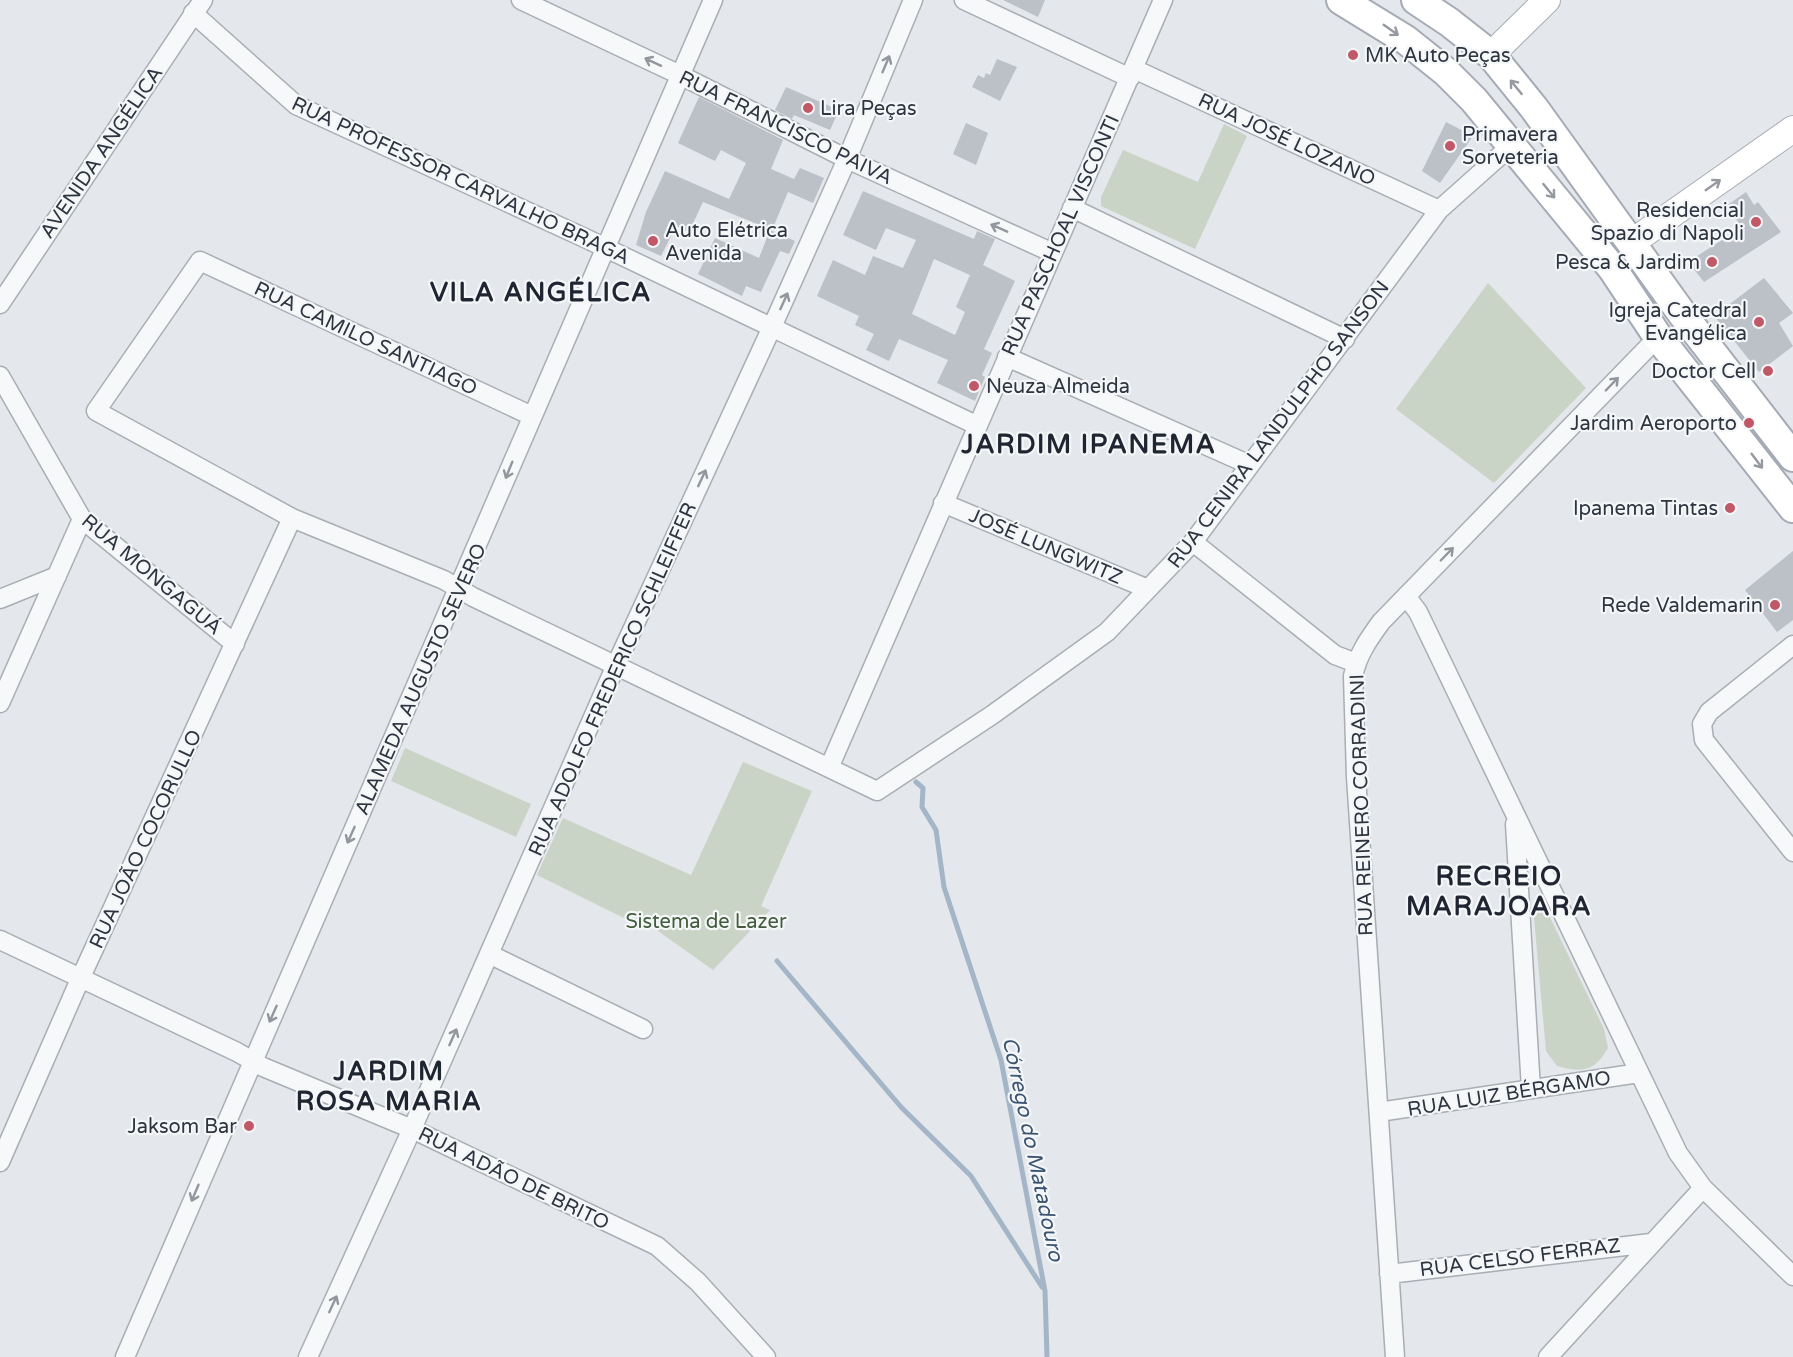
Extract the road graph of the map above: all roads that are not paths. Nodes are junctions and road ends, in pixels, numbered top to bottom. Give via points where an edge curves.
1 (521, 0) edge
2 (713, 0) edge
3 (913, 0) edge
4 (964, 0) edge
5 (1163, 0) edge
6 (1341, 0) edge
7 (1416, 0) edge
8 (1547, 0) edge
9 (198, 7) edge
10 (1491, 55) junction
11 (1132, 74) junction
12 (680, 75) junction
13 (1474, 100) junction
14 (1793, 129) edge
15 (1512, 145) junction
16 (847, 159) junction
17 (1072, 208) junction
18 (1439, 210) junction
19 (1631, 243) junction
20 (604, 249) junction
21 (1053, 252) junction
22 (200, 261) joint
23 (0, 304) edge
24 (772, 327) junction
25 (1658, 337) junction
26 (1345, 339) junction
27 (1007, 357) junction
28 (0, 376) edge
29 (6, 400) edge
30 (532, 416) junction
31 (976, 425) junction
32 (1793, 457) edge
33 (1251, 465) junction
34 (943, 503) junction
35 (1793, 508) edge
36 (292, 518) junction
37 (82, 519) junction
38 (1193, 542) junction
39 (57, 576) junction
40 (1148, 589) junction
41 (460, 590) junction
42 (1406, 596) junction
43 (0, 599) edge
44 (235, 644) junction
45 (1793, 645) edge
46 (1356, 663) junction
47 (616, 665) junction
48 (0, 703) edge
49 (829, 768) junction
50 (1515, 813) junction
51 (1793, 852) edge
52 (0, 940) edge
53 (489, 954) junction
54 (81, 977) junction
55 (643, 1029) dead end
56 (252, 1061) junction
57 (1639, 1073) junction
58 (1531, 1089) junction
59 (1379, 1112) junction
60 (412, 1129) junction
61 (0, 1162) edge
62 (1703, 1188) junction
63 (1651, 1243) junction
64 (1389, 1274) junction
65 (1793, 1276) edge
66 (125, 1357) edge
67 (308, 1357) edge
68 (766, 1357) edge
69 (1395, 1357) edge
70 (1548, 1357) edge

12 -> 1 street, RUA FRANCISCO PAIVA
2 - 12 street, ALAMEDA AUGUSTO SEVERO
16 -> 3 street, RUA ADOLFO FREDERICO SCHLEIFFER
4 - 11 street, RUA JOSÉ LOZANO
5 - 11 street, RUA PASCHOAL VISCONTI
6 -> 13 main road via 1406,40
7 - 10 main road
8 - 10 main road
9 - 20 street, RUA PROFESSOR CARVALHO BRAGA via 296,105
9 - 23 street, AVENIDA ANGÉLICA
10 - 13 main road via 1482,69
19 -> 10 main road
11 - 17 street, RUA PASCHOAL VISCONTI
11 - 18 street, RUA JOSÉ LOZANO
12 - 16 street, RUA FRANCISCO PAIVA
12 - 20 street, ALAMEDA AUGUSTO SEVERO
13 - 15 main road
19 -> 14 main road
15 - 18 street, RUA CENIRA LANDULPHO SANSON
15 -> 25 main road via 1612,268
21 -> 16 street, RUA FRANCISCO PAIVA
24 -> 16 street, RUA ADOLFO FREDERICO SCHLEIFFER
17 - 21 street, RUA PASCHOAL VISCONTI
17 - 26 street
18 - 26 street, RUA CENIRA LANDULPHO SANSON
19 - 32 main road
20 - 24 street, RUA PROFESSOR CARVALHO BRAGA
20 - 30 street, ALAMEDA AUGUSTO SEVERO
21 - 27 street, RUA PASCHOAL VISCONTI
22 - 30 street, RUA CAMILO SANTIAGO
22 - 36 street, RUA CENIRA LANDULPHO SANSON via 96,411
24 - 31 street, RUA PROFESSOR CARVALHO BRAGA
47 -> 24 street, RUA ADOLFO FREDERICO SCHLEIFFER
25 -> 35 main road
42 -> 25 street, RUA REINERO CORRADINI
26 - 33 street, RUA CENIRA LANDULPHO SANSON
27 - 31 street, RUA PASCHOAL VISCONTI
27 - 33 street
28 - 29 street, RUA MONGAGUÁ
29 - 37 street, RUA MONGAGUÁ
30 -> 41 street, ALAMEDA AUGUSTO SEVERO
31 - 34 street, RUA PASCHOAL VISCONTI
33 - 38 street, RUA CENIRA LANDULPHO SANSON
34 - 40 street, JOSÉ LUNGWITZ
34 - 49 street, RUA PASCHOAL VISCONTI
36 - 41 street, RUA CENIRA LANDULPHO SANSON
36 - 44 street, RUA JOÃO COCORULLO
37 - 39 street
37 - 44 street, RUA MONGAGUÁ
38 - 40 street, RUA CENIRA LANDULPHO SANSON
38 - 46 street via 1335,655
39 - 43 street
39 - 48 street
40 - 49 street, RUA CENIRA LANDULPHO SANSON via 1107,632 877,791
41 - 47 street, RUA CENIRA LANDULPHO SANSON
41 -> 56 street, ALAMEDA AUGUSTO SEVERO
42 - 46 street, RUA REINERO CORRADINI via 1381,622
42 - 50 street via 1418,612
44 - 54 street, RUA JOÃO COCORULLO
45 - 51 street via 1709,712 1702,724 1704,740
46 - 59 street, RUA REINERO CORRADINI via 1356,777
47 - 49 street, RUA CENIRA LANDULPHO SANSON
47 - 53 street, RUA ADOLFO FREDERICO SCHLEIFFER
50 - 57 street
50 - 58 street
52 - 54 street, RUA ADÃO DE BRITO
53 - 55 street
60 -> 53 street, RUA ADOLFO FREDERICO SCHLEIFFER
54 - 56 street, RUA ADÃO DE BRITO
54 - 61 street, RUA JOÃO COCORULLO
56 - 60 street, RUA ADÃO DE BRITO
56 -> 66 street, ALAMEDA AUGUSTO SEVERO
57 - 58 street, RUA LUIZ BÉRGAMO
57 - 62 street via 1678,1152
58 - 59 street, RUA LUIZ BÉRGAMO
59 - 64 street, RUA REINERO CORRADINI
67 -> 60 street, RUA ADOLFO FREDERICO SCHLEIFFER
60 - 68 street, RUA ADÃO DE BRITO via 657,1246 698,1282
62 - 63 street
62 - 65 street
63 - 64 street, RUA CELSO FERRAZ
63 - 70 street
64 - 69 street, RUA REINERO CORRADINI

